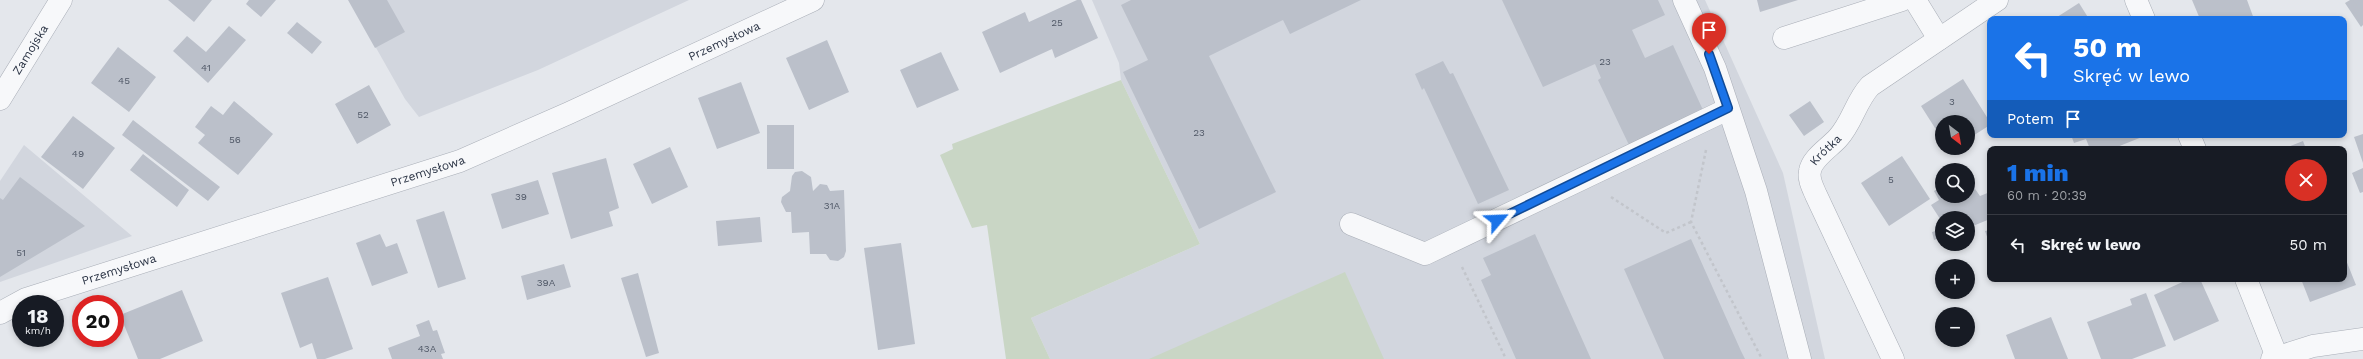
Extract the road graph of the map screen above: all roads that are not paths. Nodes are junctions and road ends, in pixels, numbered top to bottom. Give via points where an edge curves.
1 (61, 0) edge
2 (813, 0) edge
3 (1684, 0) edge
4 (1902, 0) edge
5 (1915, 0) edge
6 (1998, 0) edge
7 (2136, 0) edge
8 (2143, 16) edge
9 (1784, 38) dead end
10 (1939, 39) junction
11 (0, 99) edge
12 (1721, 113) junction
13 (1351, 224) dead end
14 (2247, 282) edge
15 (39, 295) edge
16 (12, 300) edge
17 (0, 301) edge
18 (12, 307) edge
19 (0, 313) edge
20 (2363, 339) edge
21 (2274, 358) edge
22 (1800, 359) edge
23 (1893, 359) edge

1 - 11 street, Zamojska
2 - 15 street, Przemysłowa via 460,161
3 - 12 street via 1715,68
4 - 9 street
5 - 10 street
6 - 10 street, Krótka
7 - 8 street
10 - 23 street, Krótka via 1870,86 1860,96 1847,127 1814,162 1809,171 1816,194
12 - 13 street via 1425,254
12 - 22 street via 1756,191
14 - 21 street
16 - 17 street, Przemysłowa
18 - 19 street, Przemysłowa
20 - 21 street via 2313,346

